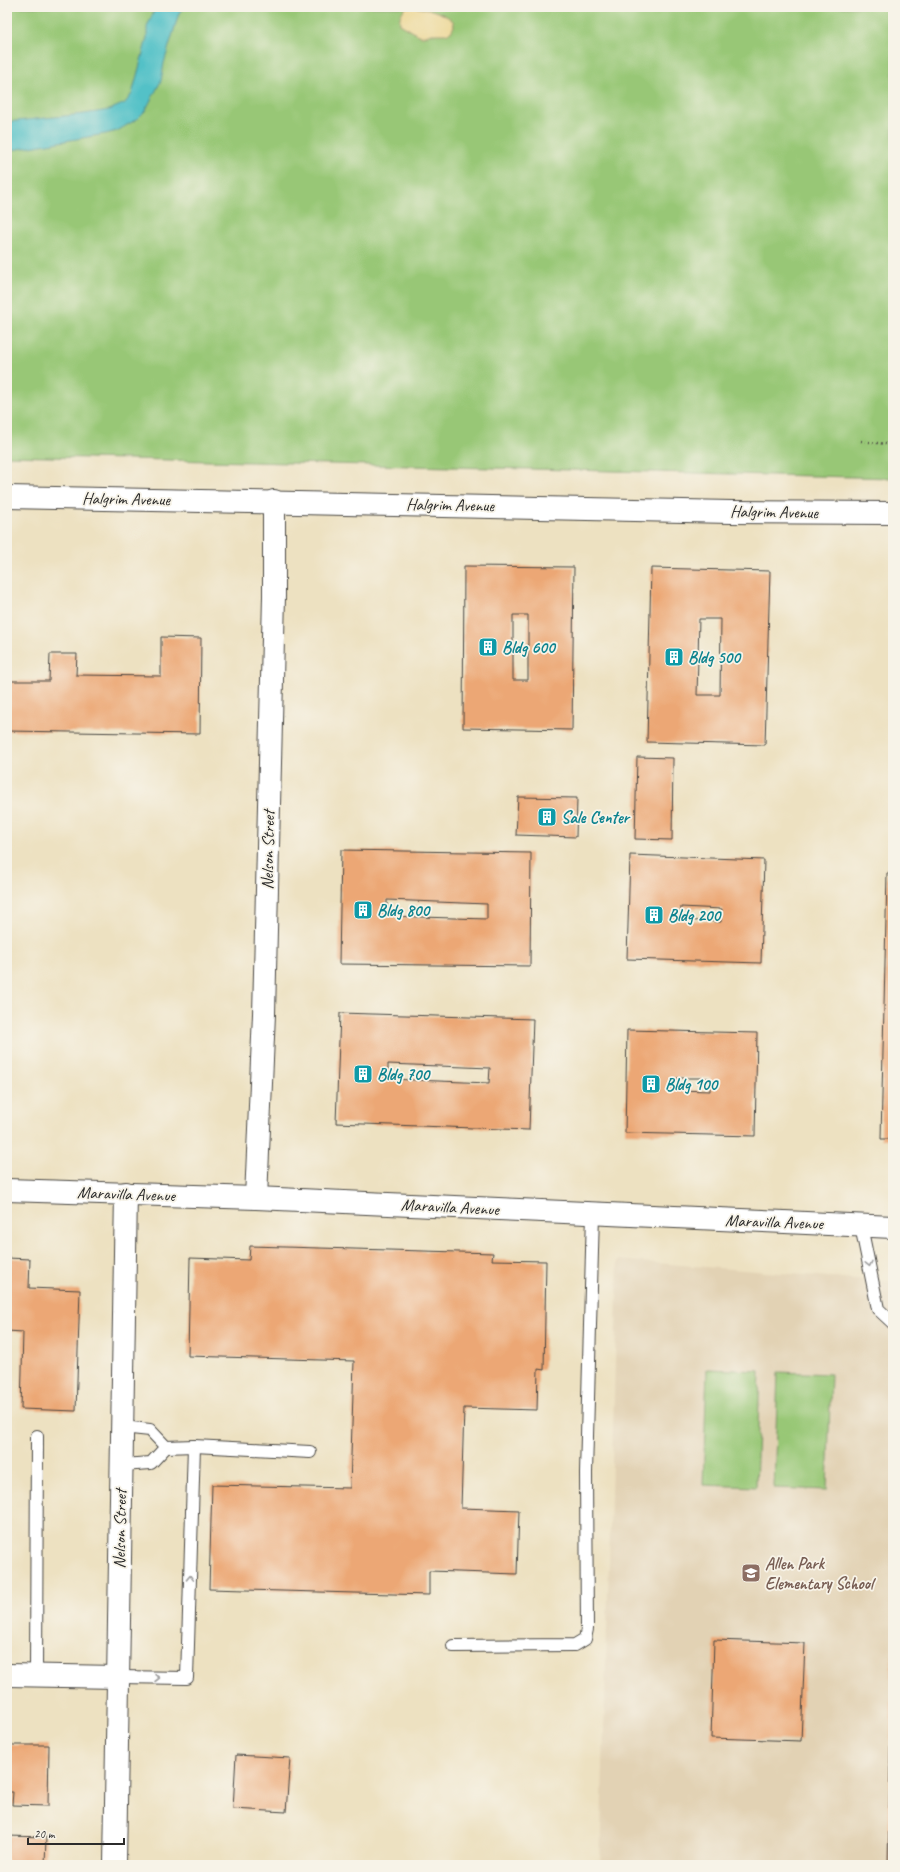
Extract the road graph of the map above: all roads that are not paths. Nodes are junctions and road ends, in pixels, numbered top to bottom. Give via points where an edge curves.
1 (7, 497) edge
2 (274, 501) junction
3 (893, 513) edge
4 (7, 1190) edge
5 (126, 1193) junction
6 (256, 1198) junction
7 (593, 1214) junction
8 (861, 1226) junction
9 (893, 1227) edge
10 (893, 1323) edge
11 (122, 1427) junction
12 (37, 1436) dead end
13 (194, 1446) junction
14 (166, 1447) junction
15 (310, 1452) dead end
16 (122, 1464) junction
17 (453, 1646) dead end
18 (7, 1675) edge
19 (36, 1676) junction
20 (118, 1677) junction
21 (115, 1865) edge

1 - 2 street, Halgrim Avenue
2 - 3 street, Halgrim Avenue via 731,512
2 - 6 street, Nelson Street via 264,1014
4 - 5 street, Maravilla Avenue
5 - 6 street, Maravilla Avenue
5 - 11 street, Nelson Street
6 - 7 street, Maravilla Avenue
7 - 8 street, Maravilla Avenue
7 - 17 lane via 586,1473 585,1639 575,1645
8 - 9 street, Maravilla Avenue
8 -> 10 lane via 878,1309
11 - 14 lane via 150,1430
11 - 16 street, Nelson Street
12 - 19 lane
13 - 14 lane
13 - 15 lane
20 -> 13 lane via 187,1678
14 - 16 lane via 151,1463
16 - 20 street, Nelson Street
18 - 19 street
19 - 20 street
20 - 21 street, Nelson Street

